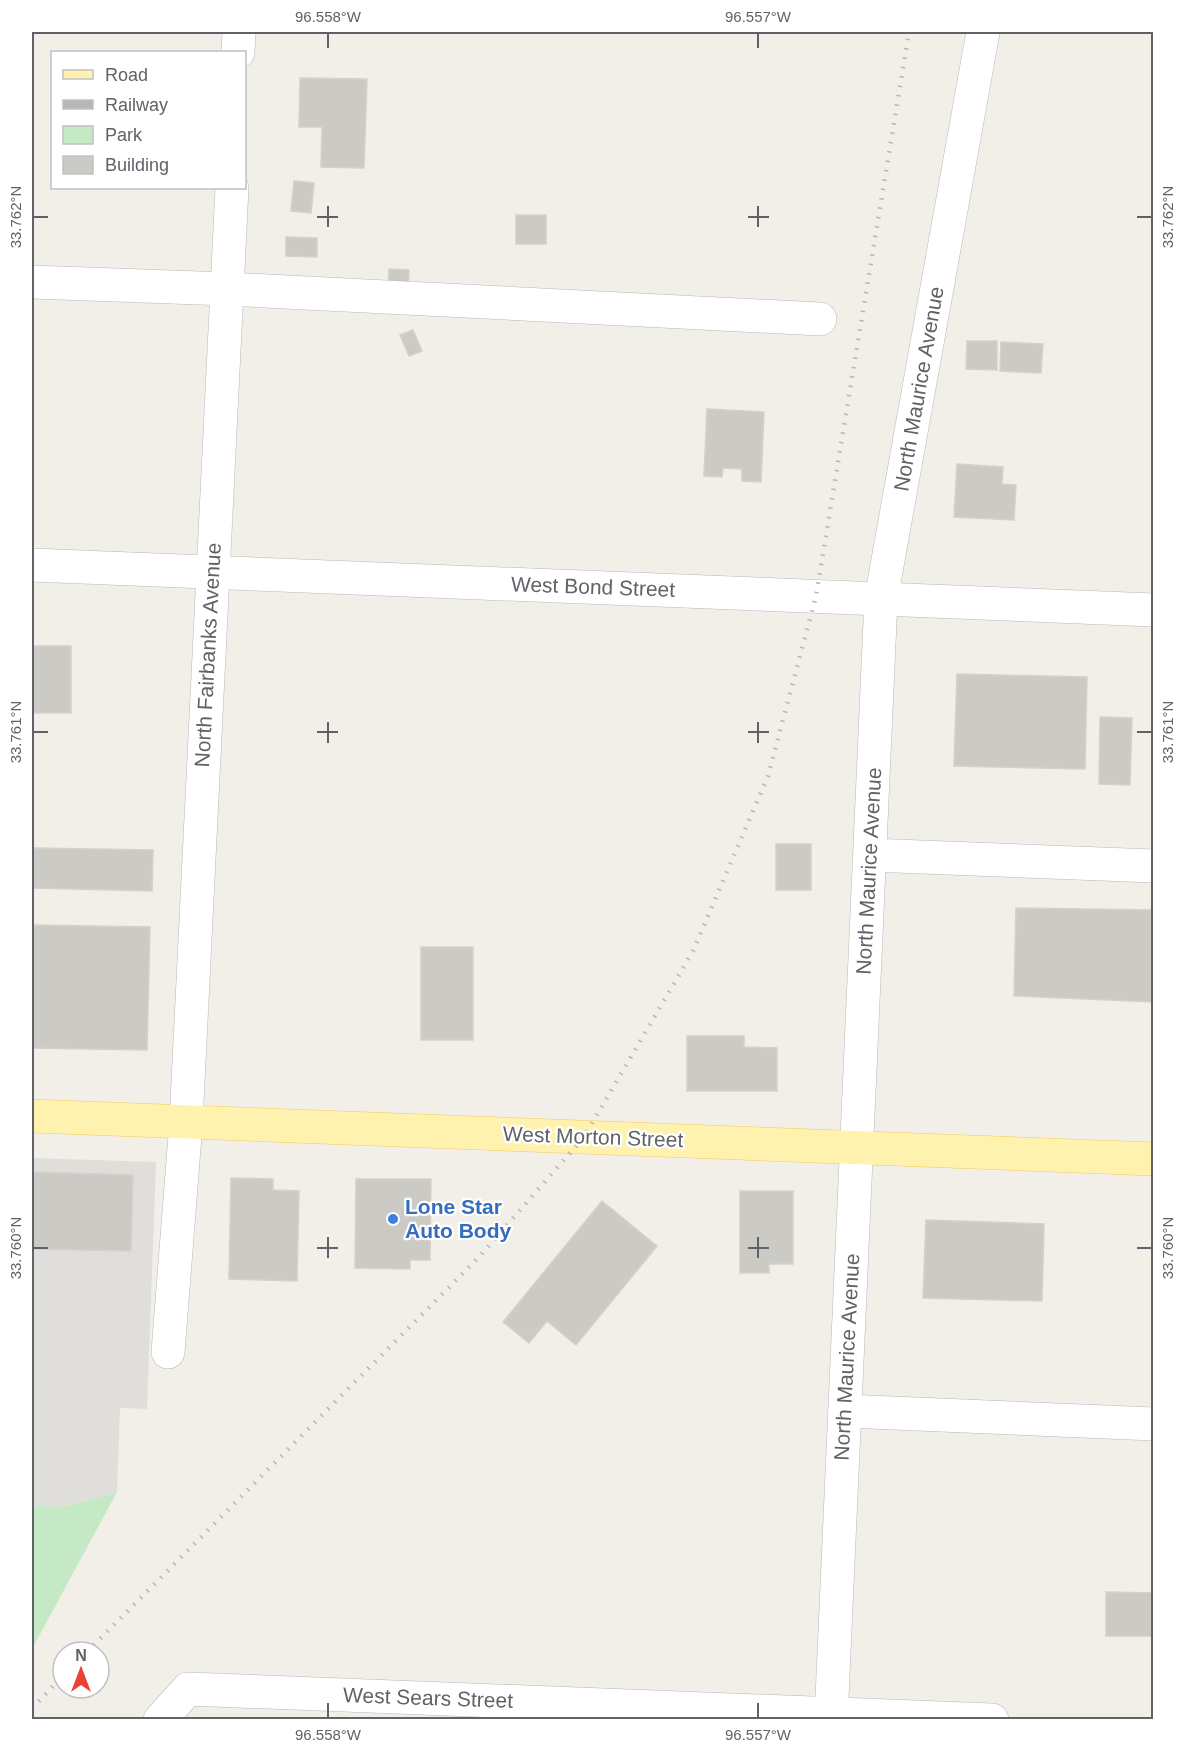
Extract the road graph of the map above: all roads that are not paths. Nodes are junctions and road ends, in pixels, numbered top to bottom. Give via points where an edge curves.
1 (239, 32) edge
2 (983, 32) edge
3 (238, 51) edge
4 (232, 189) edge
5 (32, 282) edge
6 (227, 289) junction
7 (820, 319) dead end
8 (32, 565) edge
9 (213, 572) junction
10 (881, 599) junction
11 (1154, 610) edge
12 (870, 855) junction
13 (1154, 866) edge
14 (32, 1116) edge
15 (186, 1122) junction
16 (857, 1146) junction
17 (1154, 1159) edge
18 (168, 1352) dead end
19 (844, 1411) junction
20 (1154, 1424) edge
21 (831, 1716) edge
22 (160, 1719) edge
23 (993, 1719) edge

1 - 3 street
2 - 10 street, North Maurice Avenue
4 - 6 street, North Fairbanks Avenue
5 - 6 street
6 - 7 street
6 - 9 street, North Fairbanks Avenue
8 - 9 street, West Bond Street
9 - 10 street, West Bond Street
9 - 15 street, North Fairbanks Avenue
10 - 11 street, West Bond Street
10 - 12 street, North Maurice Avenue
12 - 13 street
12 - 16 street, North Maurice Avenue
14 - 15 main road, West Morton Street
15 - 16 main road, West Morton Street
15 - 18 street, North Fairbanks Avenue
16 - 17 main road, West Morton Street
16 - 19 street, North Maurice Avenue
19 - 20 street
19 - 21 street, North Maurice Avenue
21 - 22 street, West Sears Street via 188,1689
21 - 23 street, West Sears Street

